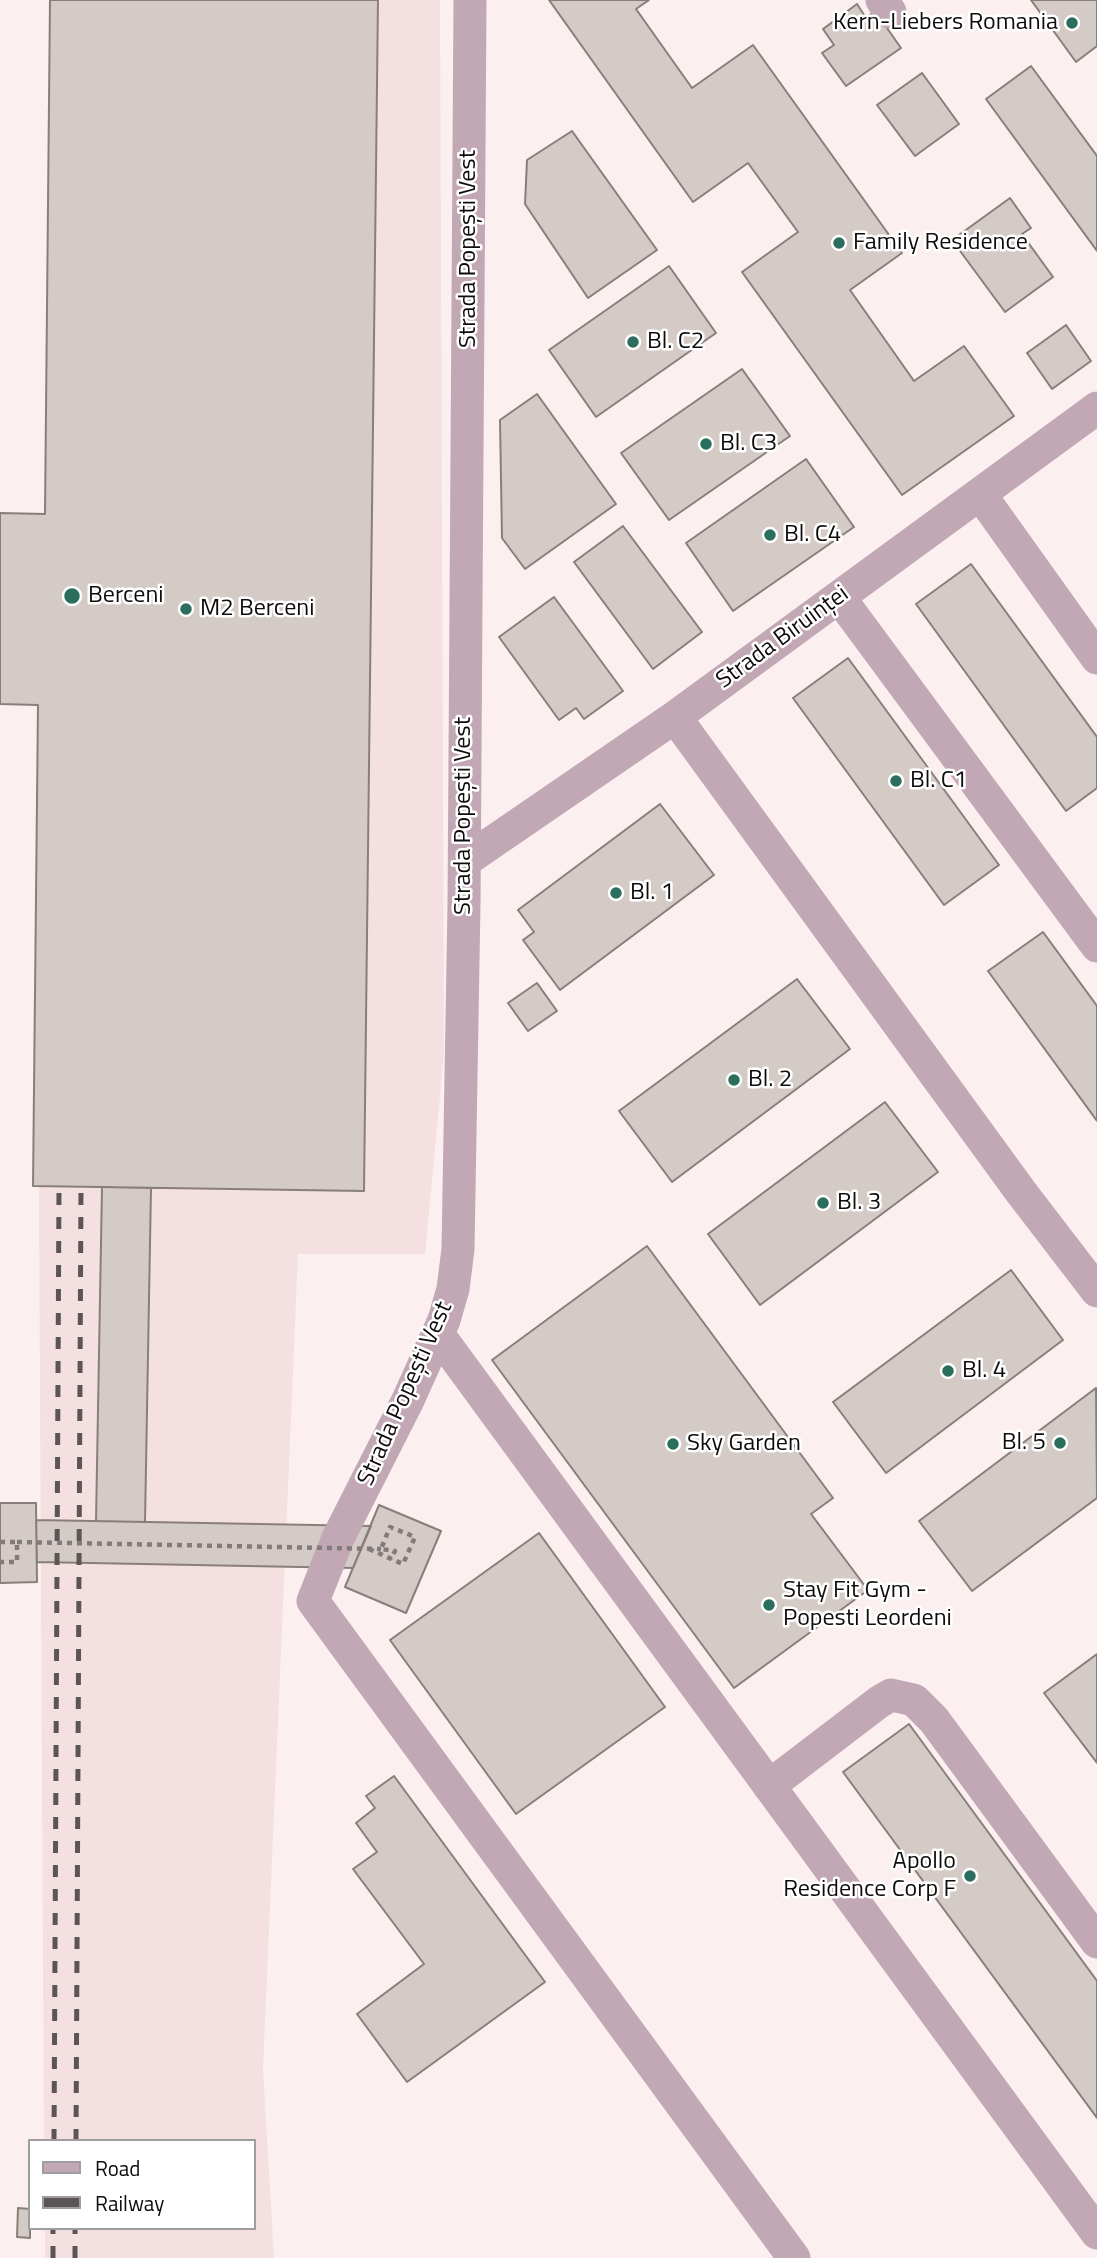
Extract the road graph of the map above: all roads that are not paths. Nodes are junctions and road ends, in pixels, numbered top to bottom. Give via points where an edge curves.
1 (470, 0) edge
2 (1097, 408) edge
3 (980, 494) junction
4 (839, 597) junction
5 (1097, 658) edge
6 (675, 717) junction
7 (465, 861) junction
8 (1097, 946) edge
9 (1097, 1291) edge
10 (438, 1334) junction
11 (769, 1786) junction
12 (1097, 1942) edge
13 (1097, 2233) edge
14 (794, 2258) edge

1 - 7 street, Strada Popești Vest
2 - 3 street, Strada Biruinței
3 - 4 street, Strada Biruinței
3 - 5 street
4 - 6 street, Strada Biruinței
4 - 8 street
6 - 7 street, Strada Biruinței
6 - 9 street
7 - 10 street, Strada Popești Vest via 458,1248 453,1289
10 - 11 street
10 - 14 street, Strada Popești Vest via 338,1538 313,1601
11 - 12 street via 879,1702 891,1695 914,1700 934,1720
11 - 13 street

